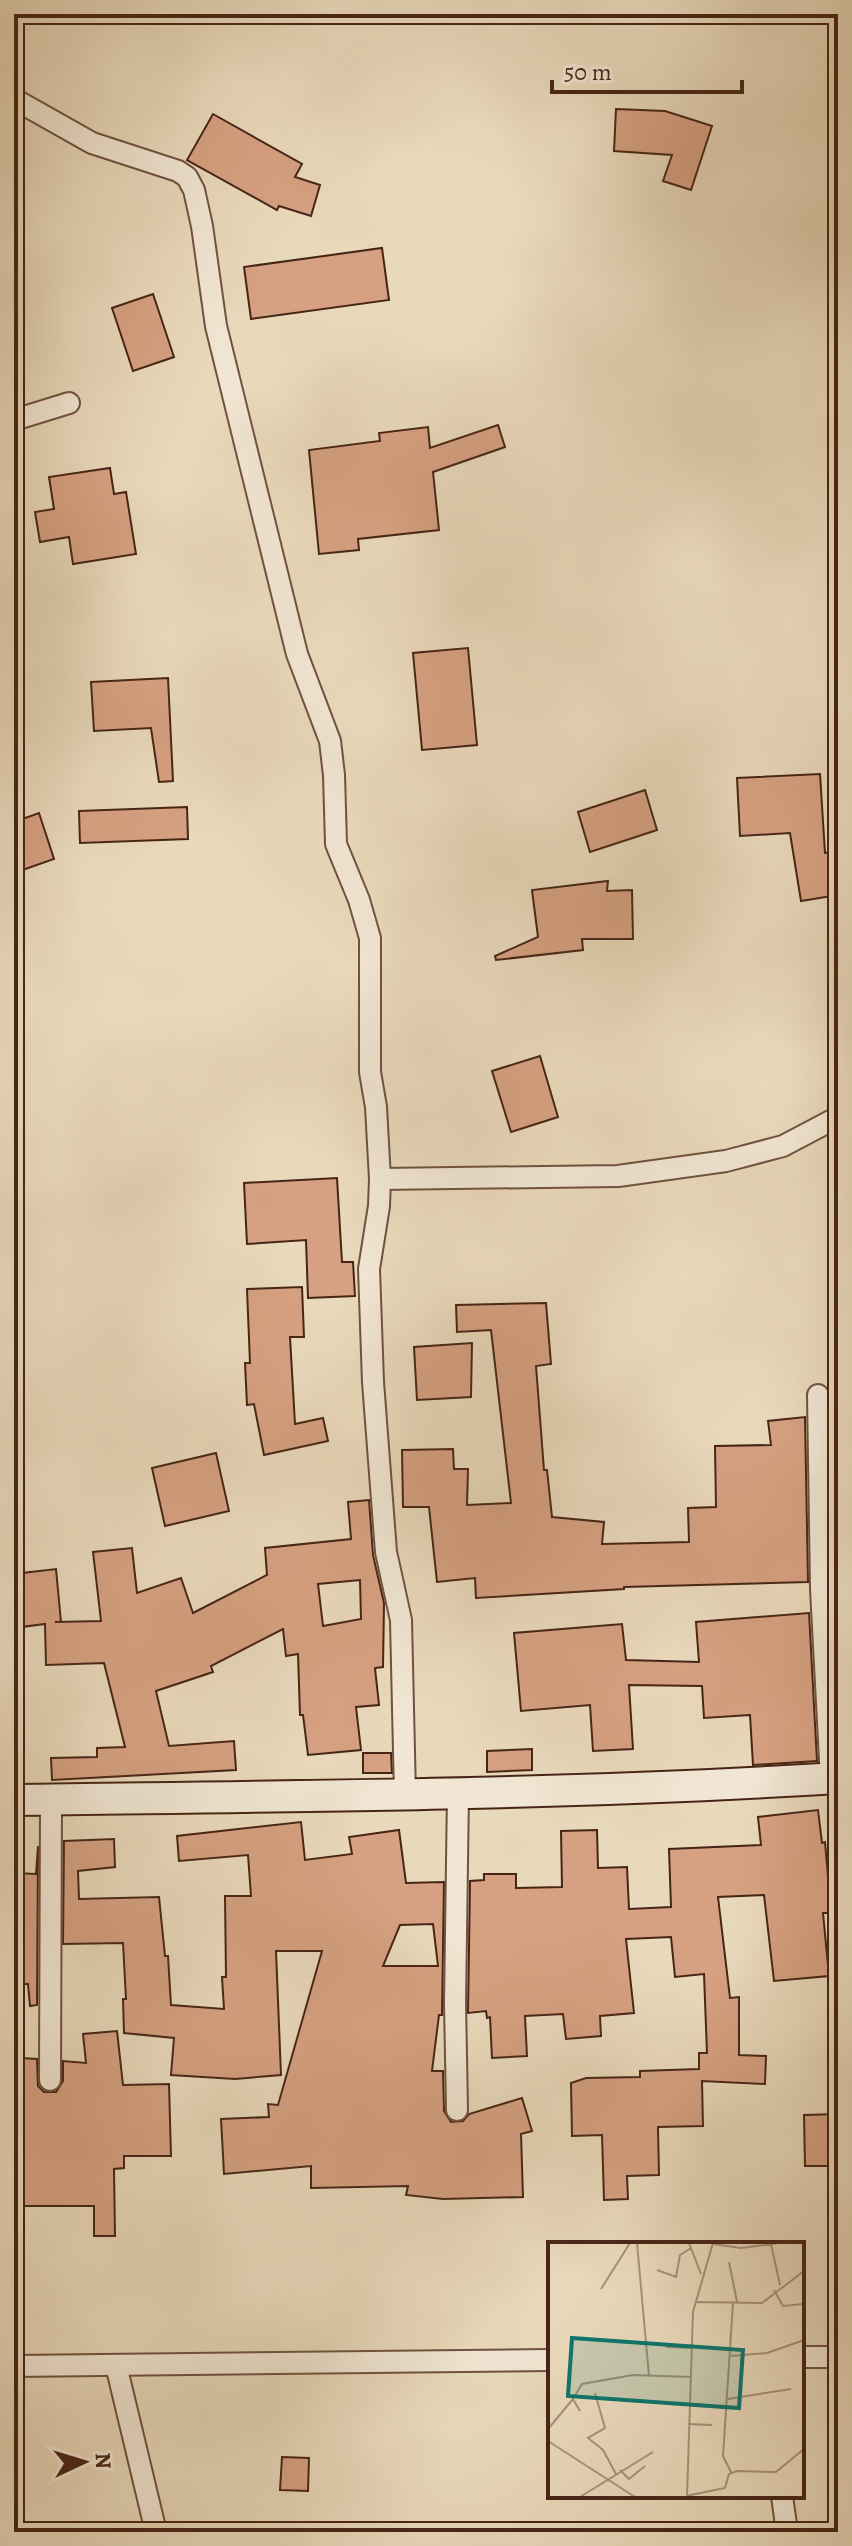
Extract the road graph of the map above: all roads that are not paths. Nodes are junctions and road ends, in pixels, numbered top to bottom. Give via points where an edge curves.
1 (14, 99) edge
2 (69, 403) dead end
3 (14, 420) edge
4 (838, 1117) edge
5 (380, 1179) junction
6 (818, 1395) dead end
7 (835, 1778) edge
8 (458, 1793) junction
9 (405, 1795) junction
10 (51, 1799) junction
11 (14, 1800) edge
12 (50, 2080) dead end
13 (457, 2110) dead end
14 (804, 2357) edge
15 (838, 2357) edge
16 (548, 2360) edge
17 (116, 2365) junction
18 (14, 2366) edge
19 (782, 2498) edge
20 (156, 2532) edge
21 (787, 2532) edge

1 - 5 street via 92,143 178,171 194,190 219,341 297,654 330,741 336,844 370,938 370,1072
2 - 3 street
4 - 5 street via 783,1146 726,1161 618,1176
5 - 9 street via 369,1269 372,1368 386,1552 401,1620
6 - 7 street via 821,1589
7 - 8 street
8 - 9 street
8 - 13 street
9 - 10 street
10 - 11 street
10 - 12 street
14 - 15 street
16 - 17 street
17 - 18 street
17 - 20 street
19 - 21 street

